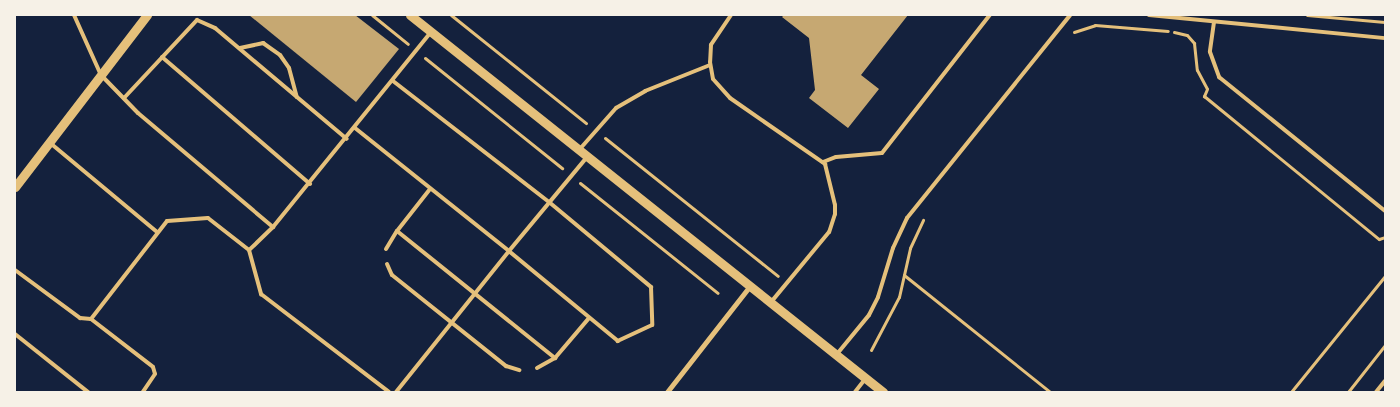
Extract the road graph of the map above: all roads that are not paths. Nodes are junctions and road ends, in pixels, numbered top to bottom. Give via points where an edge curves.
1 (74, 15) edge
2 (147, 15) edge
3 (410, 15) edge
4 (731, 15) edge
5 (990, 15) edge
6 (1070, 15) edge
7 (1149, 15) edge
8 (1214, 22) junction
9 (431, 32) junction
10 (1385, 38) edge
11 (239, 48) junction
12 (162, 57) junction
13 (710, 65) junction
14 (101, 75) junction
15 (393, 81) junction
16 (297, 97) junction
17 (124, 98) junction
18 (355, 128) junction
19 (347, 139) junction
20 (49, 142) junction
21 (579, 150) junction
22 (587, 157) junction
23 (823, 162) junction
24 (310, 184) junction
25 (15, 187) edge
26 (430, 189) junction
27 (549, 202) junction
28 (1385, 211) edge
29 (273, 227) junction
30 (397, 231) junction
31 (157, 232) junction
32 (386, 249) dead end
33 (249, 250) junction
34 (509, 251) junction
35 (388, 264) dead end
36 (15, 270) edge
37 (749, 287) junction
38 (473, 294) junction
39 (769, 303) junction
40 (589, 318) junction
41 (91, 319) junction
42 (452, 321) junction
43 (15, 334) edge
44 (837, 356) junction
45 (555, 358) junction
46 (537, 368) dead end
47 (519, 370) dead end
48 (866, 378) junction
49 (1385, 381) edge
50 (88, 392) edge
51 (143, 392) edge
52 (389, 392) edge
53 (396, 392) edge
54 (667, 392) edge
55 (855, 392) edge
56 (883, 392) edge
57 (1376, 392) edge

1 - 14 lane
2 - 14 street
3 - 9 street
4 - 13 lane via 711,45
5 - 23 lane via 882,153 836,157
6 - 44 lane via 906,218 869,315
7 - 8 lane
8 - 10 lane
8 - 28 lane via 1210,52 1219,77
9 - 15 lane
9 - 21 street
11 - 12 lane via 215,28 197,20
11 - 16 lane
11 - 16 lane via 263,43 280,55 289,68
12 - 17 lane
12 - 24 lane
13 - 21 lane via 624,103
13 - 23 lane via 714,79 724,92
14 - 17 lane
14 - 20 street
15 - 18 lane
15 - 27 lane
16 - 19 lane
17 - 29 lane
18 - 19 lane
18 - 26 lane
19 - 24 lane
20 - 25 street
20 - 31 lane
21 - 22 street
22 - 27 lane
22 - 37 street
23 - 39 lane via 835,205 832,226
24 - 29 lane
26 - 30 lane
26 - 34 lane
27 - 34 lane
27 - 40 lane via 651,287 652,325 618,342
29 - 33 lane
30 - 32 lane
30 - 38 lane
31 - 33 lane via 167,221 208,218
31 - 41 lane
33 - 52 lane via 261,294
34 - 38 lane
34 - 40 lane
35 - 42 lane via 392,275
36 - 41 lane via 80,318
37 - 39 street
37 - 54 street
38 - 42 lane
38 - 45 lane
39 - 44 street
40 - 45 lane
41 - 51 lane via 153,367 155,374
42 - 47 lane via 506,366
42 - 53 lane
43 - 50 lane
44 - 48 street
45 - 46 lane
48 - 55 lane
48 - 56 street
49 - 57 lane

